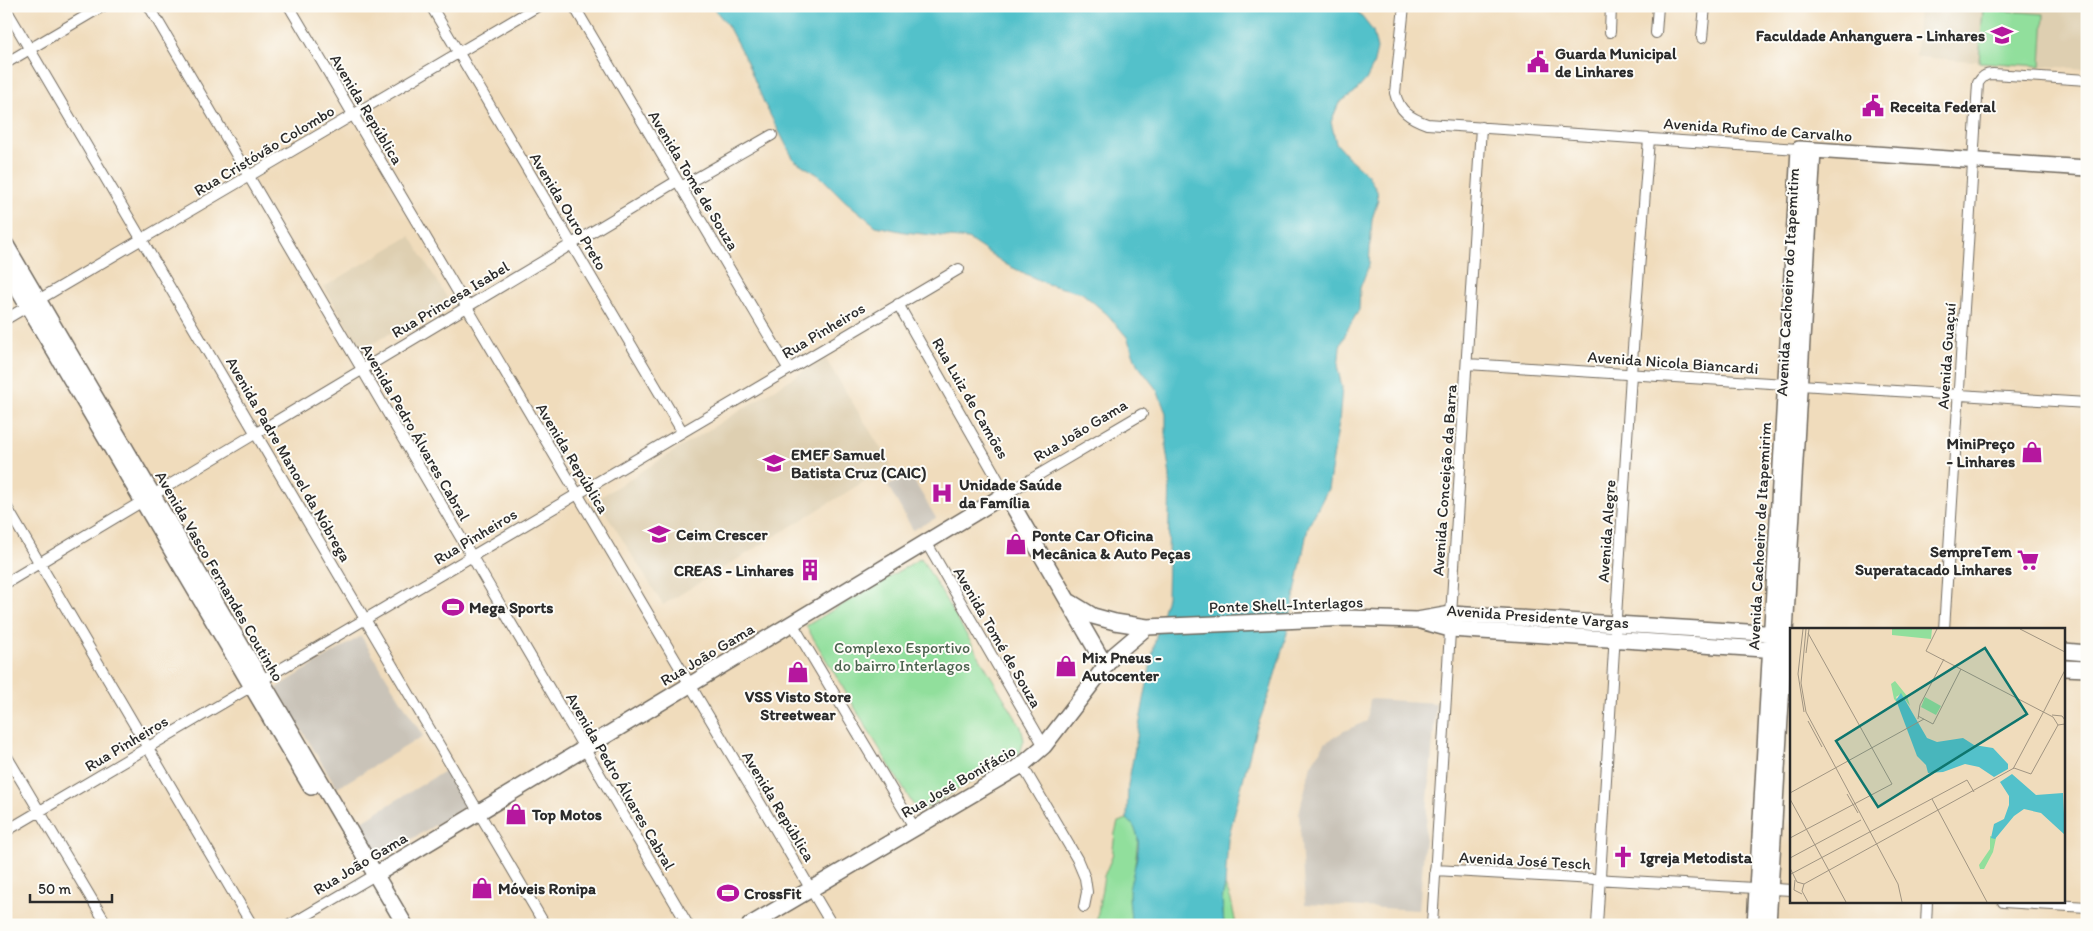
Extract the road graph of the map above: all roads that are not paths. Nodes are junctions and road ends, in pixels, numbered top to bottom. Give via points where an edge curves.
1 (103, 6) edge
2 (149, 6) edge
3 (288, 6) edge
4 (431, 6) edge
5 (538, 6) edge
6 (574, 6) edge
7 (1404, 6) edge
8 (1611, 6) edge
9 (1658, 6) edge
10 (1705, 6) edge
11 (6, 9) edge
12 (1610, 32) dead end
13 (1656, 33) dead end
14 (1702, 38) dead end
15 (30, 49) junction
16 (458, 53) junction
17 (6, 63) edge
18 (2087, 80) edge
19 (353, 115) junction
20 (1481, 128) junction
21 (772, 135) dead end
22 (1649, 139) junction
23 (1806, 150) junction
24 (1973, 161) junction
25 (2087, 168) edge
26 (249, 176) junction
27 (679, 184) junction
28 (142, 240) junction
29 (571, 244) junction
30 (6, 245) edge
31 (6, 269) edge
32 (958, 269) dead end
33 (33, 303) junction
34 (898, 304) junction
35 (466, 307) junction
36 (6, 319) edge
37 (1467, 364) junction
38 (788, 368) junction
39 (362, 370) junction
40 (1631, 374) junction
41 (1792, 385) junction
42 (1959, 395) junction
43 (2087, 403) edge
44 (1142, 414) dead end
45 (682, 431) junction
46 (256, 433) junction
47 (577, 494) junction
48 (1006, 494) junction
49 (148, 498) junction
50 (6, 506) edge
51 (926, 542) junction
52 (472, 556) junction
53 (40, 563) junction
54 (6, 583) edge
55 (1068, 600) junction
56 (1451, 614) junction
57 (365, 619) junction
58 (1417, 620) junction
59 (792, 623) junction
60 (1615, 624) junction
61 (1151, 626) junction
62 (1944, 628) edge
63 (1450, 629) junction
64 (1783, 634) edge
65 (1614, 640) junction
66 (1782, 650) edge
67 (2066, 652) edge
68 (2087, 653) edge
69 (1105, 665) junction
70 (2066, 668) edge
71 (2087, 669) edge
72 (256, 683) junction
73 (690, 685) junction
74 (1044, 746) junction
75 (148, 747) junction
76 (584, 748) junction
77 (6, 755) edge
78 (1022, 766) junction
79 (40, 811) junction
80 (479, 812) junction
81 (914, 827) junction
82 (6, 831) edge
83 (1436, 870) junction
84 (370, 877) junction
85 (1599, 880) junction
86 (810, 889) junction
87 (1763, 889) junction
88 (1790, 890) edge
89 (1927, 904) edge
90 (2037, 904) edge
91 (1084, 907) dead end
92 (2087, 907) edge
93 (107, 925) edge
94 (252, 925) edge
95 (290, 925) edge
96 (392, 925) edge
97 (404, 925) edge
98 (545, 925) edge
99 (688, 925) edge
100 (750, 925) edge
101 (832, 925) edge
102 (1432, 925) edge
103 (1597, 925) edge
104 (1755, 925) edge
105 (1768, 925) edge
106 (1926, 925) edge

1 - 15 street
2 - 26 street, Avenida Pedro Álvares Cabral
3 - 19 street, Avenida República
4 - 16 street, Avenida Ouro Preto
5 - 16 street, Rua Cristóvão Colombo
6 - 27 street, Avenida Tomé de Souza
7 - 20 street, Avenida Rufino de Carvalho via 1395,93 1397,103 1414,120 1427,124
8 - 12 street
9 - 13 street
10 - 14 street
11 - 15 street, Avenida Padre Manoel da Nóbrega
15 - 17 street
15 - 28 street, Avenida Padre Manoel da Nóbrega
16 - 19 street, Rua Cristóvão Colombo
16 - 29 street, Avenida Ouro Preto
18 - 24 street, Avenida Guaçuí via 1988,74 1978,84
19 - 26 street, Rua Cristóvão Colombo
19 - 35 street, Avenida República
20 - 22 street, Avenida Rufino de Carvalho
20 - 37 street, Avenida Conceição da Barra
21 - 27 street, Rua Princesa Isabel
22 - 23 street, Avenida Rufino de Carvalho
22 - 40 street, Avenida Alegre
23 - 24 main road, Avenida Rufino de Carvalho
23 - 41 main road, Avenida Cachoeiro do Itapemitim
24 - 25 main road, Avenida Rufino de Carvalho
24 - 42 street, Avenida Guaçuí
26 - 28 street, Rua Cristóvão Colombo
26 - 39 street, Avenida Pedro Álvares Cabral
27 - 29 street, Rua Princesa Isabel
27 - 38 street, Avenida Tomé de Souza
28 - 33 street, Rua Cristóvão Colombo
28 - 46 street, Avenida Padre Manoel da Nóbrega
29 - 35 street, Rua Princesa Isabel
29 - 45 street, Avenida Ouro Preto
30 - 33 main road, Avenida Vasco Fernandes Coutinho
31 - 33 main road, Avenida Vasco Fernandes Coutinho
32 - 34 street, Rua Pinheiros
33 - 36 street, Rua Cristóvão Colombo
33 - 49 main road, Avenida Vasco Fernandes Coutinho
34 - 38 street, Rua Pinheiros
34 - 48 street, Rua Luiz de Camões
35 - 39 street, Rua Princesa Isabel
35 - 47 street, Avenida República
37 - 40 street, Avenida Nicola Biancardi
37 - 56 street, Avenida Conceição da Barra
38 - 45 street, Rua Pinheiros
39 - 46 street, Rua Princesa Isabel
39 - 52 street, Avenida Pedro Álvares Cabral
40 - 41 street, Avenida Nicola Biancardi
40 - 60 street, Avenida Alegre
41 - 42 street, Avenida Nicola Biancardi
41 - 64 main road, Avenida Cachoeiro de Itapemirim
42 - 43 street, Avenida Nicola Biancardi
42 - 62 street, Avenida Guaçuí
44 - 48 street, Rua João Gama
45 - 47 street, Rua Pinheiros
46 - 49 street, Rua Princesa Isabel
46 - 57 street, Avenida Padre Manoel da Nóbrega
47 - 52 street, Rua Pinheiros
47 - 73 street, Avenida República
48 - 51 main road, Rua João Gama
48 - 55 main road, Rua Luiz de Camões
49 - 53 street, Rua Princesa Isabel
49 - 72 main road, Avenida Vasco Fernandes Coutinho
50 - 53 street
51 - 59 main road, Rua João Gama
51 - 74 street, Avenida Tomé de Souza
52 - 57 street, Rua Pinheiros
52 - 76 street, Avenida Pedro Álvares Cabral
53 - 54 street, Rua Princesa Isabel
53 - 75 street
55 - 61 main road, Ponte Shell-Interlagos via 1093,616
55 - 69 main road, Rua Luiz de Camões
56 - 58 main road, Avenida Presidente Vargas
56 - 60 main road, Avenida Presidente Vargas
56 - 63 street, Avenida Conceição da Barra
57 - 72 street, Rua Pinheiros
57 - 80 street, Avenida Padre Manoel da Nóbrega
58 - 61 main road, Ponte Shell-Interlagos via 1348,618
58 - 63 main road, Avenida Presidente Vargas
59 - 73 main road, Rua João Gama
59 - 81 street
60 - 64 main road, Avenida Presidente Vargas
60 - 65 street, Avenida Alegre
61 - 69 main road, Rua José Bonifácio via 1114,654
63 - 65 main road, Avenida Presidente Vargas
63 - 83 street, Avenida Conceição da Barra
64 - 66 main road, Avenida Cachoeiro de Itapemirim
65 - 66 main road, Avenida Presidente Vargas
65 - 85 street, Avenida Alegre
66 - 87 main road, Avenida Cachoeiro de Itapemirim
67 - 68 main road
69 - 74 main road, Rua José Bonifácio
70 - 71 main road
72 - 75 street, Rua Pinheiros
72 - 84 main road, Avenida Vasco Fernandes Coutinho
73 - 76 main road, Rua João Gama
73 - 86 street, Avenida República
74 - 78 main road, Rua José Bonifácio
75 - 79 street, Rua Pinheiros
75 - 94 street
76 - 80 main road, Rua João Gama
76 - 99 street, Avenida Pedro Álvares Cabral
77 - 79 street
78 - 81 main road, Rua José Bonifácio
78 - 91 street via 1077,859 1085,878
79 - 82 street, Rua Pinheiros
79 - 93 street
80 - 84 main road, Rua João Gama
80 - 98 street, Avenida Padre Manoel da Nóbrega
81 - 86 main road, Rua José Bonifácio
83 - 85 street, Avenida José Tesch
83 - 102 street, Avenida Conceição da Barra
84 - 95 street, Rua João Gama
84 - 96 main road, Avenida Vasco Fernandes Coutinho
84 - 97 main road, Avenida Vasco Fernandes Coutinho
85 - 87 street, Avenida José Tesch
85 - 103 street, Avenida Alegre
86 - 100 main road, Rua José Bonifácio
86 - 101 street, Avenida República
87 - 88 street, Avenida José Tesch
87 - 104 main road, Avenida Cachoeiro de Itapemirim
87 - 105 main road
89 - 106 street
90 - 92 street

